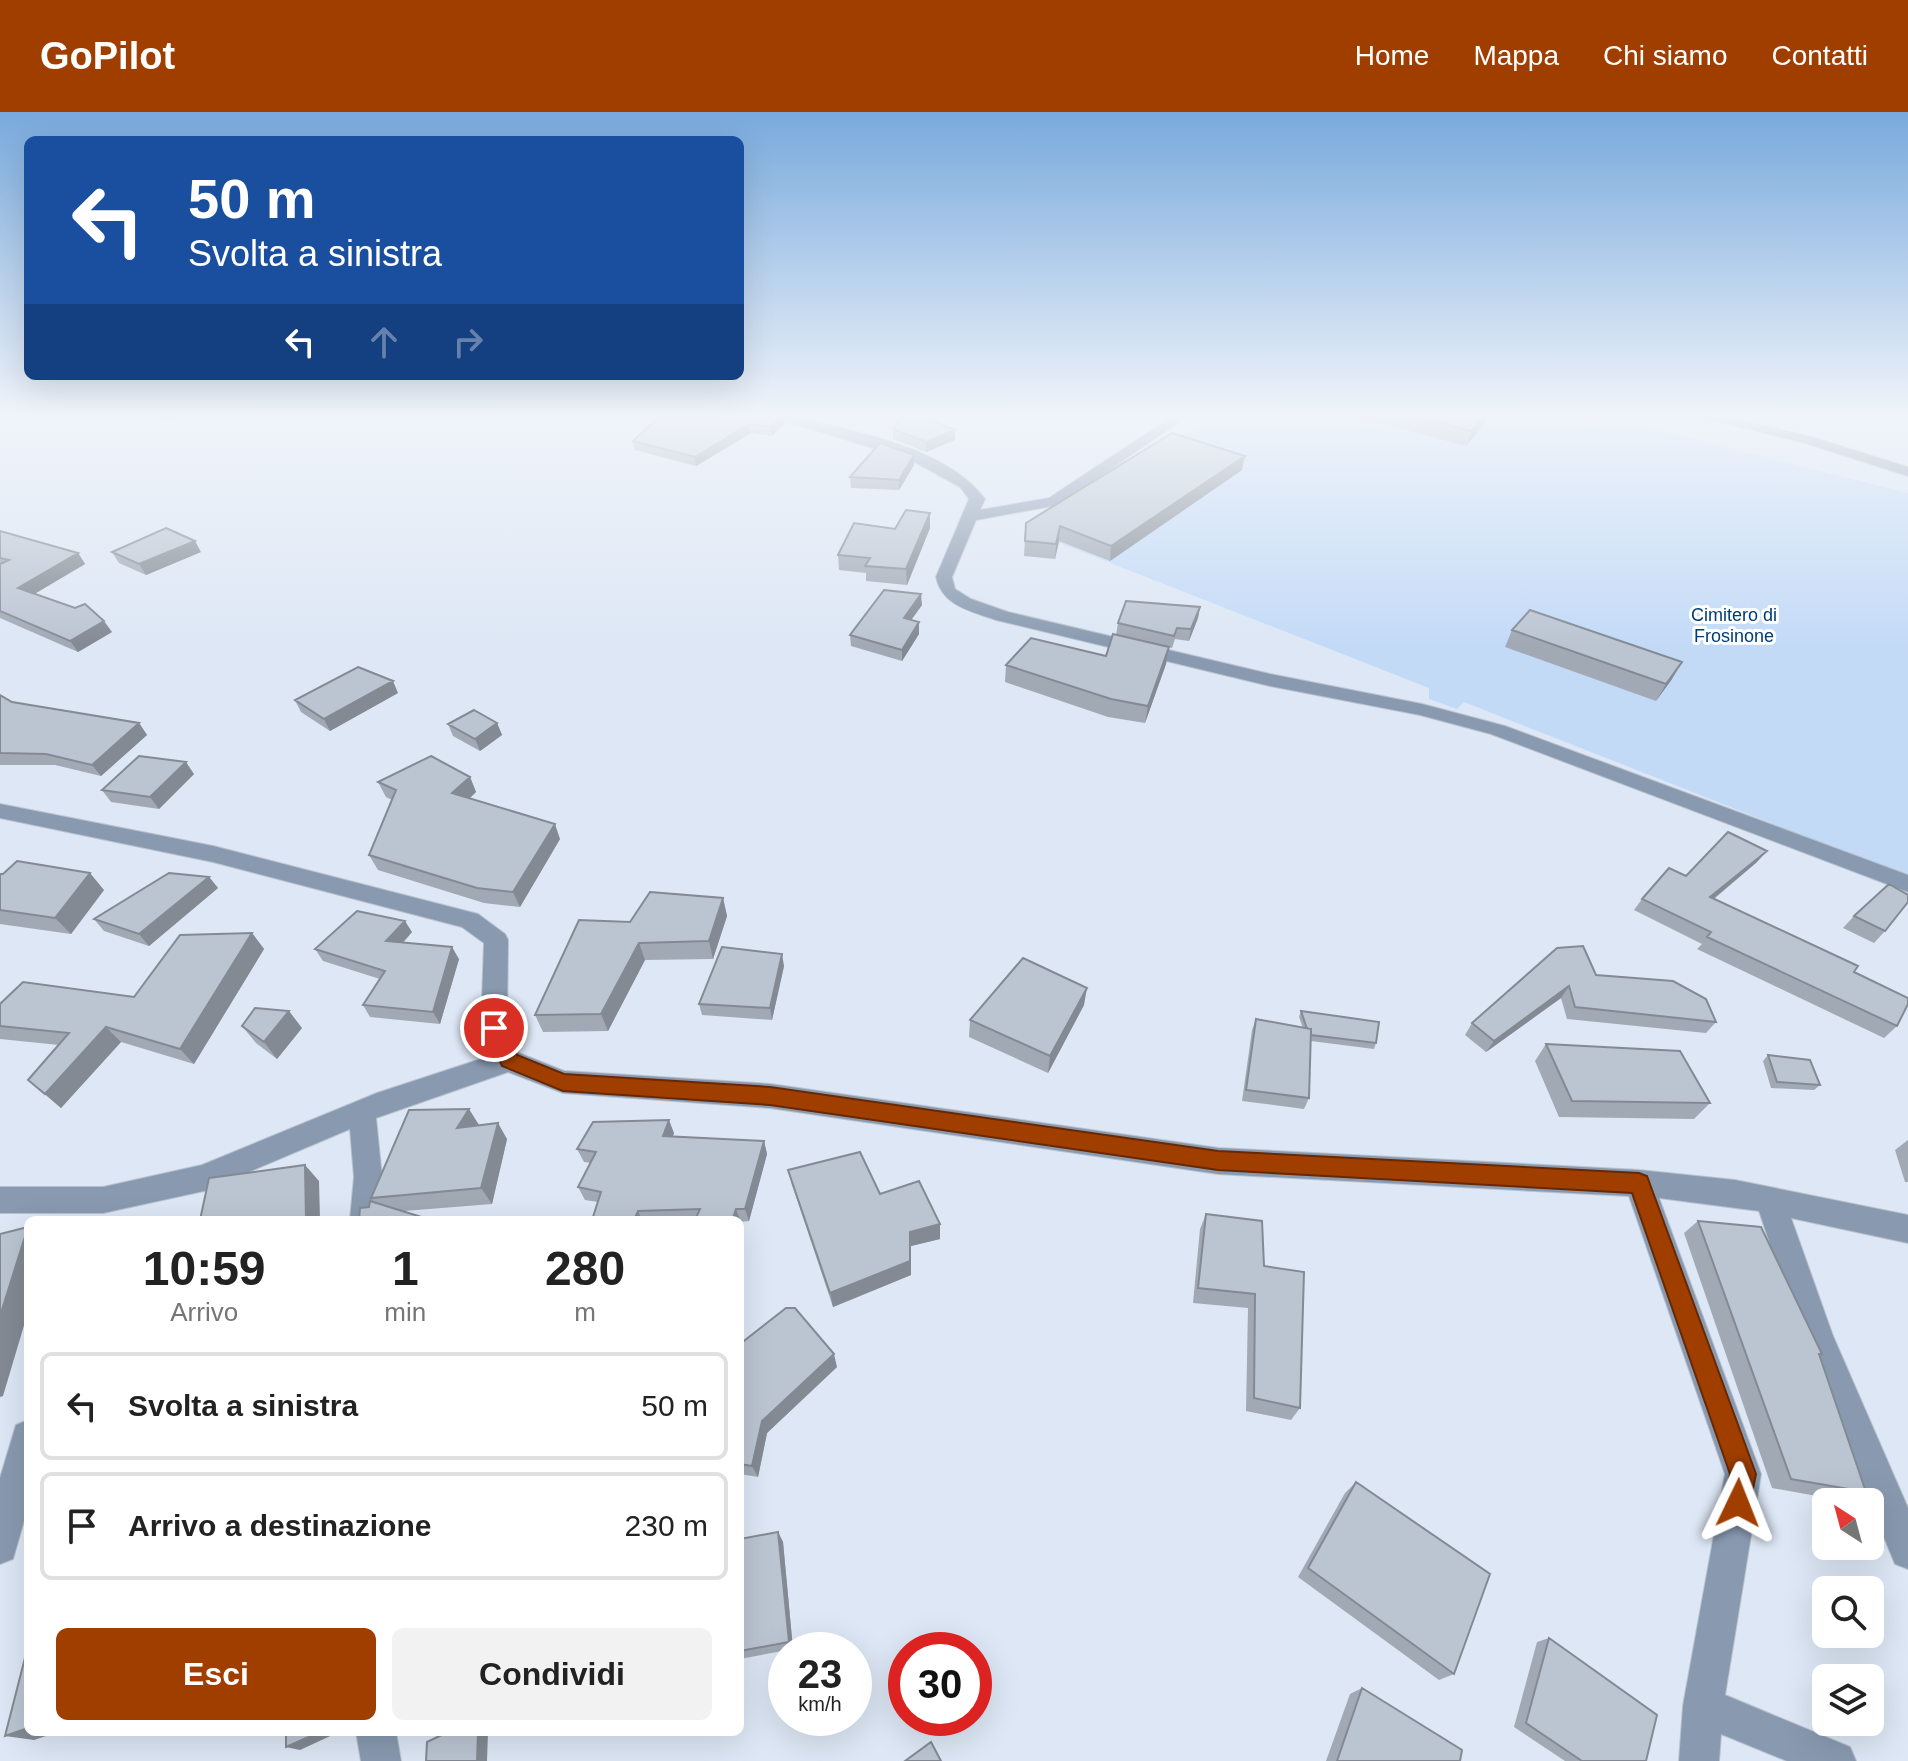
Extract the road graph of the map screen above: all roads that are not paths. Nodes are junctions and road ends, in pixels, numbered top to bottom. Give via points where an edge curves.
1 (974, 491) joint
2 (1070, 491) edge
3 (1010, 508) junction
4 (971, 516) junction
5 (0, 811) edge
6 (1908, 884) edge
7 (509, 1061) junction
8 (362, 1112) junction
9 (1639, 1183) junction
10 (0, 1200) edge
11 (1770, 1200) junction
12 (99, 1210) edge
13 (365, 1216) edge
14 (1908, 1229) edge
15 (24, 1453) edge
16 (0, 1546) edge
17 (1908, 1551) edge
18 (1703, 1706) junction
19 (377, 1736) edge
20 (381, 1761) edge
21 (1699, 1761) edge
22 (1836, 1761) edge

1 - 3 street
1 - 4 street
2 - 3 street via 1053,502
3 - 4 street
4 - 6 street via 944,577 947,591 965,603 1017,620 1498,730
5 - 7 street via 213,854 470,920 496,940 494,1028
7 - 8 street
7 - 9 street via 563,1082 770,1096 1218,1161
8 - 12 street via 204,1178
8 - 13 street
9 - 11 street
9 - 18 street via 1743,1474
10 - 12 street
11 - 14 street
11 - 17 street via 1818,1339
15 - 16 street
18 - 21 street
18 - 22 street
19 - 20 street

